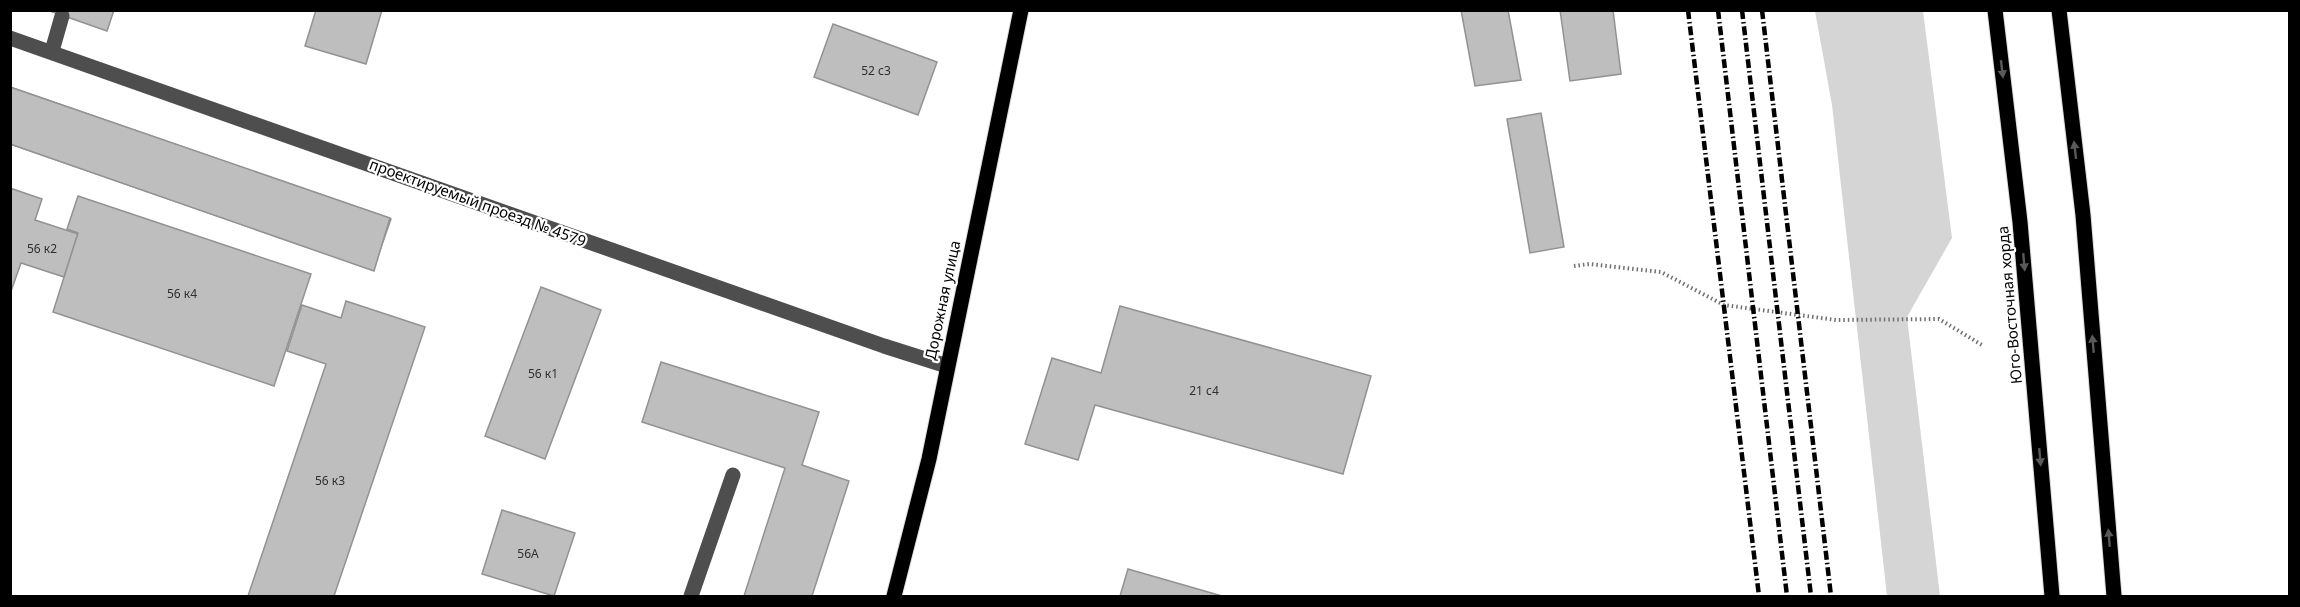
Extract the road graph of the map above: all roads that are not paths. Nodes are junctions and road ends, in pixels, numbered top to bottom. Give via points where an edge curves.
1 (1021, 10) edge
2 (1995, 10) edge
3 (2058, 10) edge
4 (62, 16) dead end
5 (10, 38) edge
6 (52, 51) junction
7 (947, 366) junction
8 (733, 475) dead end
9 (691, 597) edge
10 (894, 597) edge
11 (2052, 597) edge
12 (2114, 597) edge

1 - 7 main road, Дорожная улица
2 -> 11 main road, Юго-Восточная хорда via 2020,222
12 -> 3 main road via 2083,215
4 - 6 street
5 - 6 street, проектируемый проезд № 4579
6 - 7 street, проектируемый проезд № 4579
7 - 10 main road, Дорожная улица via 929,459
8 - 9 street

